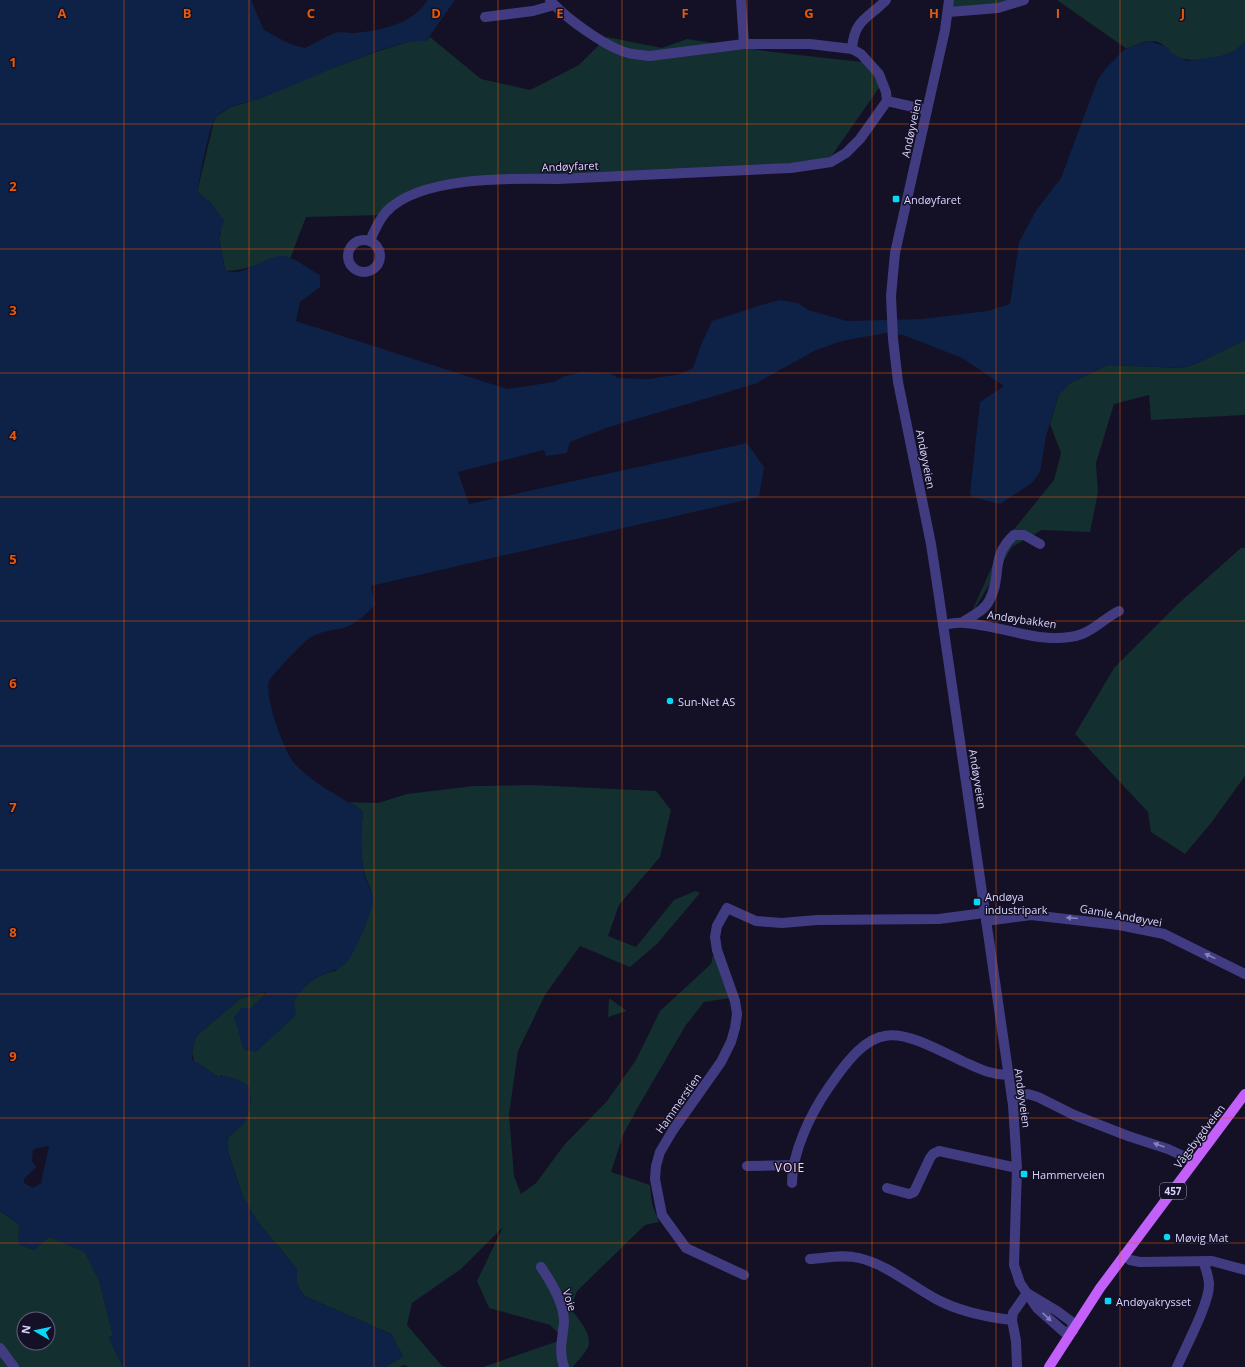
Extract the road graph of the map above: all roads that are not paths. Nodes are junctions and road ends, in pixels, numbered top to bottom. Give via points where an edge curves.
1 (741, 0) edge
2 (886, 0) edge
3 (950, 0) edge
4 (1024, 0) edge
5 (552, 3) edge
6 (949, 12) junction
7 (485, 17) dead end
8 (744, 44) junction
9 (852, 49) junction
10 (887, 101) junction
11 (927, 110) junction
12 (370, 241) dead end
13 (1040, 544) dead end
14 (1119, 611) dead end
15 (963, 622) junction
16 (943, 625) junction
17 (985, 917) junction
18 (1245, 974) edge
19 (1008, 1076) junction
20 (1245, 1094) edge
21 (1012, 1098) junction
22 (1194, 1162) junction
23 (793, 1165) junction
24 (747, 1166) dead end
25 (1017, 1168) junction
26 (792, 1183) dead end
27 (887, 1188) dead end
28 (1124, 1255) junction
29 (810, 1259) dead end
30 (1203, 1261) junction
31 (541, 1267) dead end
32 (1245, 1270) edge
33 (744, 1275) dead end
34 (1027, 1293) junction
35 (1012, 1320) junction
36 (1069, 1328) junction
37 (0, 1348) edge
38 (14, 1367) edge
39 (564, 1367) edge
40 (1017, 1367) edge
41 (1042, 1367) edge
42 (1049, 1367) edge
43 (1177, 1367) edge

1 - 8 street
2 - 9 street via 864,17 855,32
3 - 6 street, Andøyveien
4 - 6 street via 998,8
5 - 7 street via 520,13
5 - 8 street via 585,29 628,53 650,56
6 - 11 street, Andøyveien
8 - 9 street via 810,44
9 - 10 street via 861,54 879,74
10 - 11 street
10 - 12 street, Andøyfaret via 860,140 831,162 791,168 558,179 520,178 438,186 410,195 387,211 375,228
11 - 16 street, Andøyveien via 895,253 891,315 898,382 931,544
13 - 15 street, Andøybakken via 1024,535 1014,535 1005,543 998,560 997,579 989,602
14 - 15 street, Andøybakken via 1083,633 1056,637 1010,632
15 - 16 street, Andøybakken
16 - 17 street, Andøyveien
18 -> 17 street, Gamle Andøyvei via 1164,934 1119,925 1031,915
17 - 19 street, Andøyveien
17 - 33 street, Hammerstien via 782,923 756,921 727,908 714,937 735,1001 735,1028 721,1062 660,1152 655,1179 662,1214 686,1248
19 - 21 street, Andøyveien
19 - 23 street via 988,1074 921,1041 881,1035 868,1041 858,1051 818,1103
20 - 22 main road, Vågsbygdveien / 457
22 -> 21 street via 1038,1097 1028,1094
21 - 25 street, Andøyveien
22 - 28 main road, Vågsbygdveien / 457
23 - 24 street
23 - 26 street
25 - 27 street via 939,1151 930,1158 914,1192 909,1194
25 - 34 street, Andøyveien via 1014,1265
28 - 30 street via 1130,1260 1140,1262
28 - 36 main road, Vågsbygdveien / 457
29 - 35 street via 844,1256 858,1258 888,1268 925,1293 954,1308
30 - 32 street via 1226,1263
30 - 43 street via 1208,1276 1207,1299
31 - 39 street, Voie via 562,1310 564,1320 560,1355
34 - 35 street via 1013,1313
34 - 36 street, Andøyveien via 1057,1311
35 - 40 street
36 - 41 main road, Vågsbygdveien / 457
36 - 42 main road, Vågsbygdveien / 457
37 - 38 street

